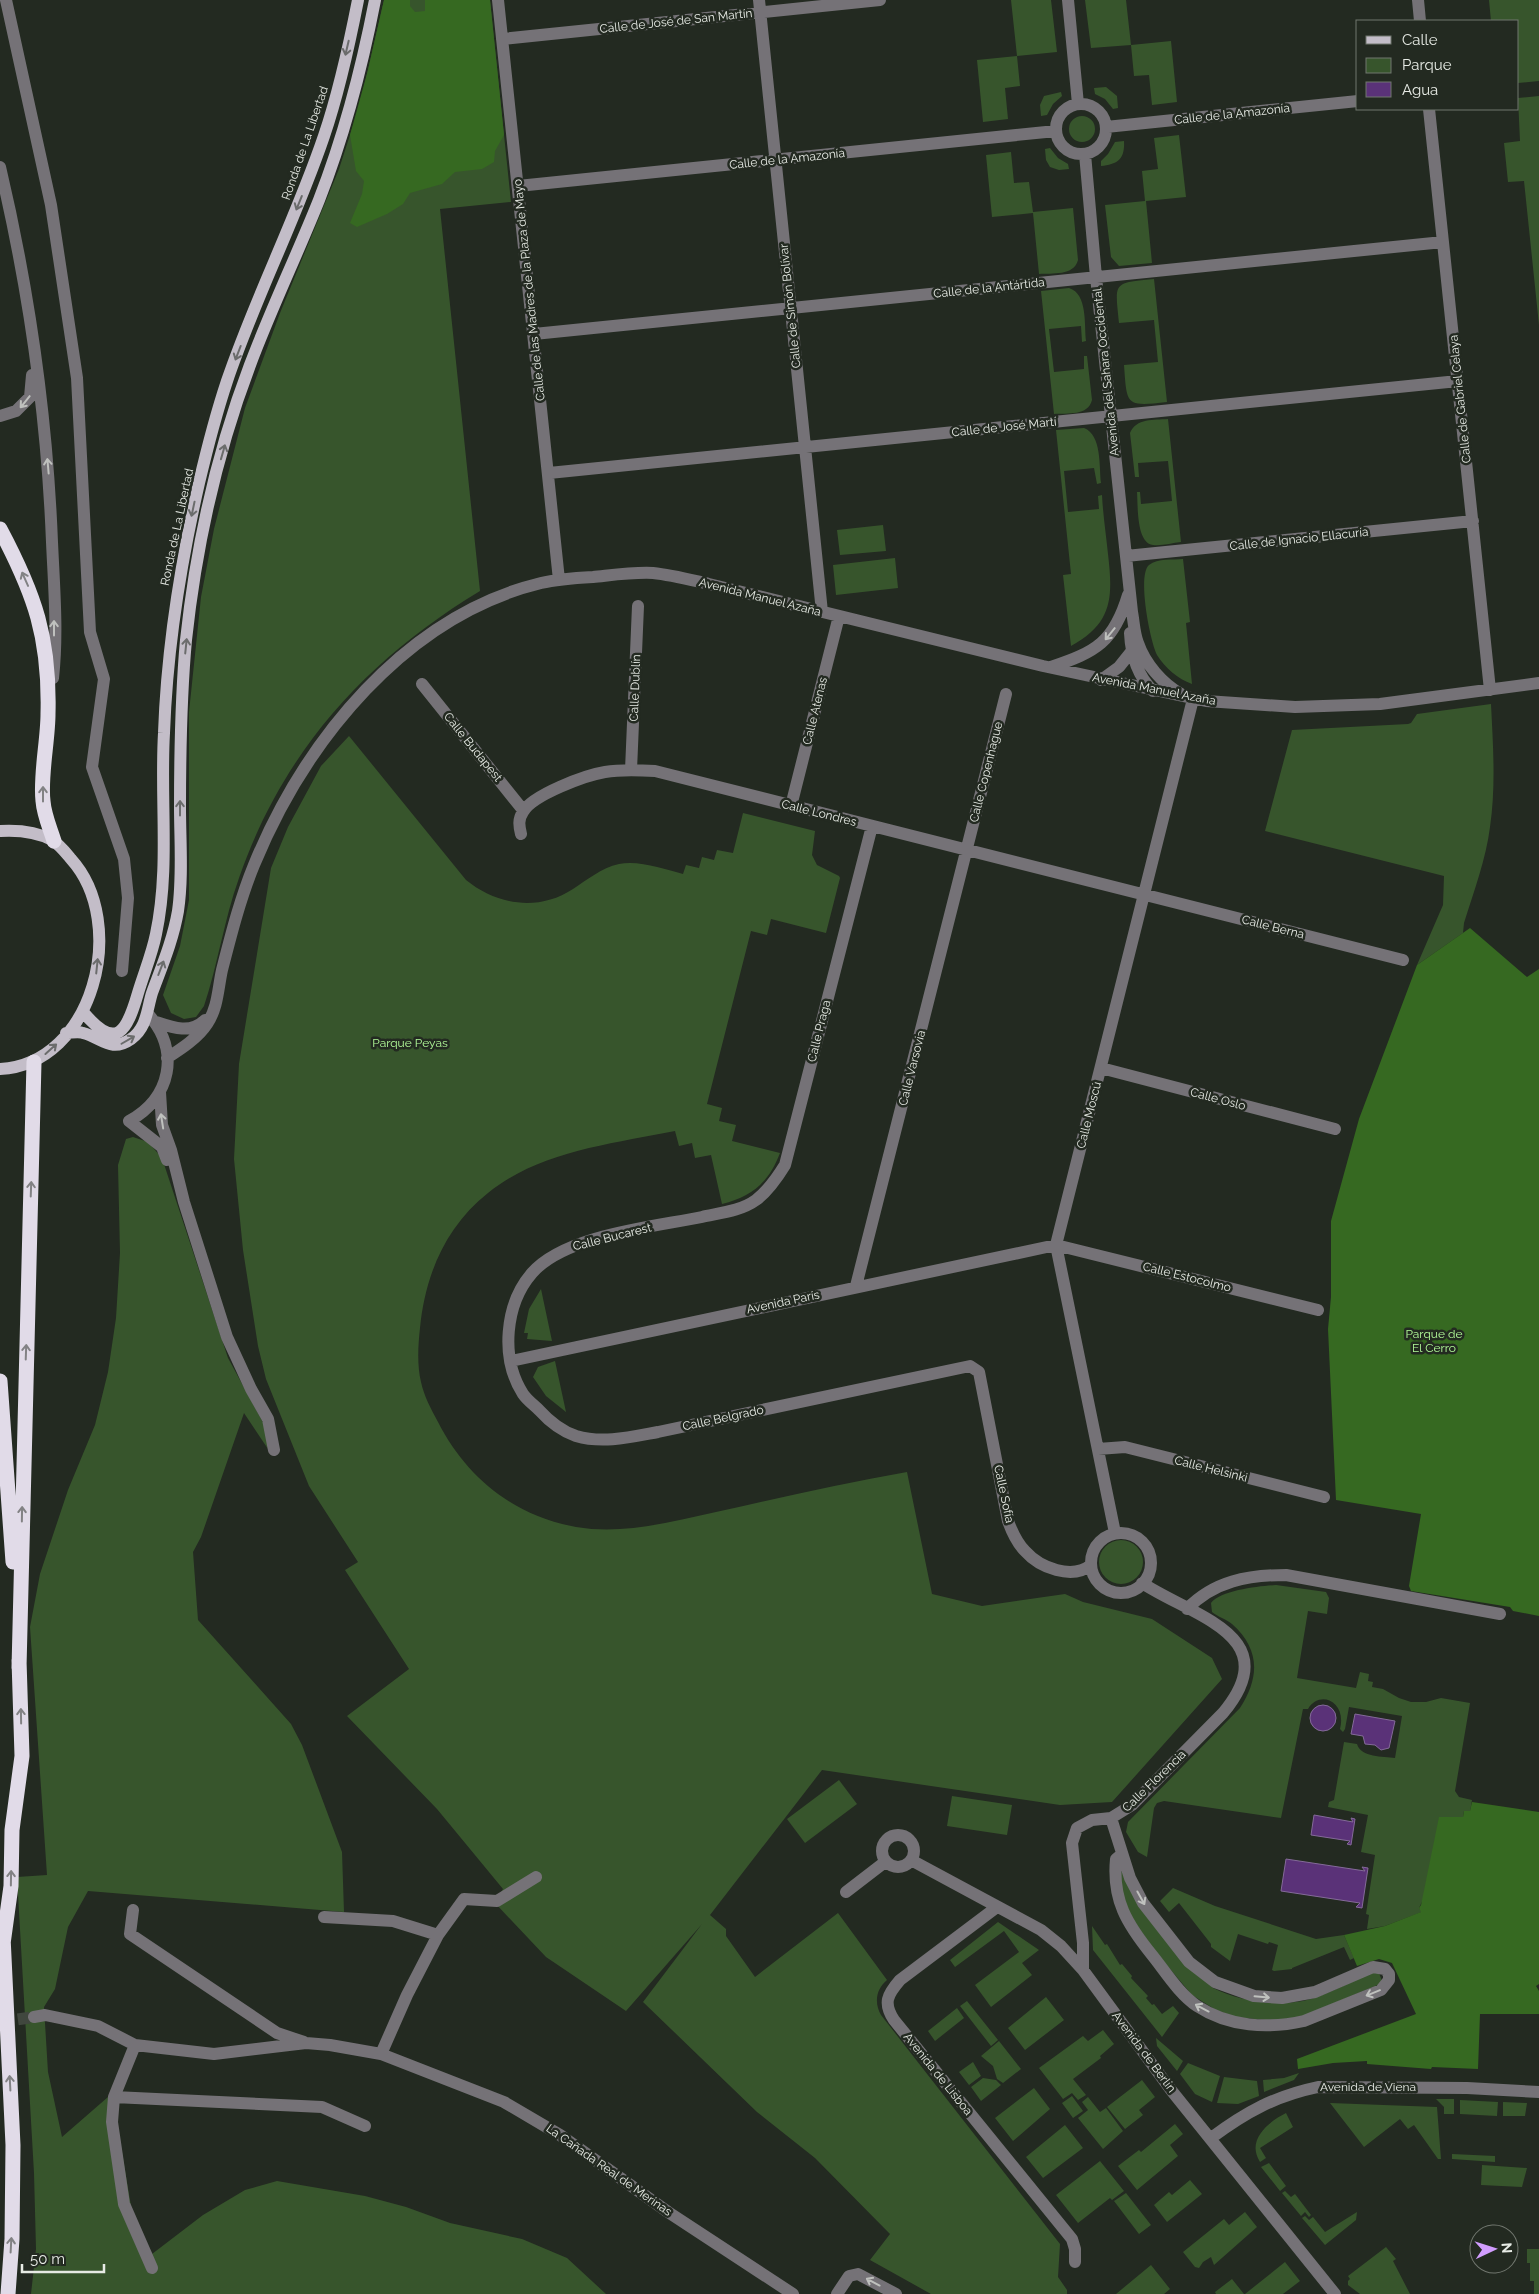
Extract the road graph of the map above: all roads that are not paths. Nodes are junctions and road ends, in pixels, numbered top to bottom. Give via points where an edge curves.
1 (6, 0) edge
2 (358, 0) edge
3 (375, 0) edge
4 (498, 0) edge
5 (880, 0) edge
6 (1068, 0) edge
7 (1418, 0) edge
8 (759, 6) edge
9 (1420, 20) edge
10 (502, 39) junction
11 (1356, 101) edge
12 (1078, 104) junction
13 (1430, 110) edge
14 (1106, 127) junction
15 (1056, 131) junction
16 (1085, 154) junction
17 (775, 160) junction
18 (0, 167) edge
19 (518, 186) junction
20 (1444, 242) junction
21 (1096, 277) junction
22 (791, 308) junction
23 (28, 320) junction
24 (534, 334) junction
25 (1458, 381) junction
26 (0, 416) edge
27 (1111, 416) junction
28 (805, 447) junction
29 (549, 473) junction
30 (1473, 522) junction
31 (0, 529) edge
32 (1126, 556) junction
33 (559, 580) junction
34 (1130, 591) junction
35 (638, 606) dead end
36 (822, 612) junction
37 (839, 616) junction
38 (1134, 648) junction
39 (1050, 668) junction
40 (1101, 680) junction
41 (1539, 683) edge
42 (422, 684) dead end
43 (1490, 690) junction
44 (1153, 691) junction
45 (1006, 694) dead end
46 (1193, 699) junction
47 (48, 712) junction
48 (632, 770) junction
49 (791, 806) junction
50 (523, 810) junction
51 (872, 826) junction
52 (0, 831) edge
53 (521, 834) dead end
54 (54, 841) junction
55 (967, 850) junction
56 (1144, 894) junction
57 (1403, 960) dead end
58 (122, 971) dead end
59 (83, 1012) junction
60 (212, 1014) junction
61 (151, 1017) junction
62 (66, 1033) junction
63 (168, 1058) junction
64 (34, 1062) junction
65 (1101, 1068) junction
66 (0, 1069) edge
67 (160, 1092) junction
68 (1335, 1129) dead end
69 (184, 1202) junction
70 (732, 1211) joint
71 (1056, 1245) junction
72 (856, 1286) junction
73 (1318, 1310) dead end
74 (510, 1360) junction
75 (970, 1366) joint
76 (0, 1381) edge
77 (1098, 1449) junction
78 (274, 1450) dead end
79 (1324, 1498) dead end
80 (1115, 1533) junction
81 (1092, 1565) junction
82 (1142, 1584) junction
83 (1187, 1609) junction
84 (1500, 1614) dead end
85 (19, 1668) junction
86 (1111, 1818) junction
87 (1122, 1854) junction
88 (911, 1860) junction
89 (885, 1862) junction
90 (536, 1877) dead end
91 (846, 1892) dead end
92 (0, 1900) edge
93 (997, 1907) junction
94 (133, 1910) dead end
95 (324, 1917) dead end
96 (438, 1935) junction
97 (4, 1944) junction
98 (1083, 1970) junction
99 (34, 2016) tunnel mouth
100 (306, 2043) junction
101 (135, 2046) junction
102 (381, 2054) junction
103 (1539, 2092) edge
104 (114, 2097) junction
105 (365, 2126) dead end
106 (1211, 2138) junction
107 (1075, 2262) dead end
108 (152, 2268) dead end
109 (8, 2294) edge
110 (793, 2294) edge
111 (838, 2294) edge
112 (896, 2294) edge
113 (1334, 2294) edge

1 - 58 street via 52,205 77,378 90,632 104,679 92,767 124,859 128,898
2 -> 59 main road, Ronda de La Libertad via 325,135 227,380 188,534 179,578 166,686 162,780 164,862 161,909 153,946 133,1013 121,1032 110,1034
61 -> 3 main road via 150,1001 173,936 178,907 185,657 204,528 249,366 340,141
4 - 10 street, Calle de las Madres de la Plaza de Mayo
5 - 8 street, Calle de José de San Martín
6 - 12 street
7 - 9 street
8 - 10 street, Calle de José de San Martín
8 - 17 street, Calle de Simón Bolívar
10 - 19 street, Calle de las Madres de la Plaza de Mayo
11 - 14 street, Calle de la Amazonía
12 - 14 street via 1097,110
12 - 15 street via 1063,111
13 - 20 street, Calle de Gabriel Celaya
14 - 16 street via 1100,144
15 - 16 street via 1066,149
15 - 17 street, Calle de la Amazonía
16 - 21 street, Avenida del Sahara Occidental
17 - 19 street, Calle de la Amazonía
17 - 22 street, Calle de Simón Bolívar
18 - 23 street
19 - 24 street, Calle de las Madres de la Plaza de Mayo
20 - 21 street, Calle de la Antártida
20 - 25 street, Calle de Gabriel Celaya
21 - 22 street, Calle de la Antártida
21 - 27 street, Avenida del Sahara Occidental
22 - 24 street, Calle de la Antártida
22 - 28 street, Calle de Simón Bolívar
23 -> 26 street via 30,397 16,411
47 -> 23 street via 55,632 51,501 44,416
24 - 29 street, Calle de las Madres de la Plaza de Mayo
25 - 27 street, Calle de José Martí
25 - 30 street, Calle de Gabriel Celaya
27 - 28 street, Calle de José Martí
27 - 32 street, Avenida del Sahara Occidental
28 - 29 street, Calle de José Martí
28 - 36 street, Calle de Simón Bolívar
29 - 33 street, Calle de las Madres de la Plaza de Mayo
30 - 32 street, Calle de Ignacio Ellacuría
30 - 43 street, Calle de Gabriel Celaya
47 -> 31 highway via 47,668 40,619 19,564
32 - 34 street, Avenida del Sahara Occidental
33 - 36 street, Avenida Manuel Azaña via 655,573
33 - 60 street, Avenida Manuel Azaña via 487,602 443,626 388,667 344,712 306,764 254,866 232,929
34 - 38 street, Avenida del Sahara Occidental
34 -> 39 street, Avenida del Sahara Occidental via 1122,617 1106,640 1074,660
35 - 48 street, Calle Dublín
36 - 37 street, Avenida Manuel Azaña
37 - 39 street, Avenida Manuel Azaña
37 - 49 street, Calle Atenas
38 - 40 street via 1119,667
38 - 44 street, Avenida del Sahara Occidental via 1145,683
38 - 46 street, Avenida del Sahara Occidental via 1169,687
39 - 40 street, Avenida Manuel Azaña
40 - 44 street, Avenida Manuel Azaña
41 - 43 street, Avenida Manuel Azaña
42 - 50 street, Calle Budapest
43 - 46 street, Avenida Manuel Azaña via 1380,704 1295,707
44 - 46 street, Avenida Manuel Azaña
45 - 55 street, Calle Copenhague
46 - 56 street, Calle Moscú
54 -> 47 highway via 43,799
48 - 49 street, Calle Londres via 655,772
48 - 50 street, Calle Londres via 582,778 555,789
49 - 51 street, Calle Londres
50 - 53 street via 519,820
51 - 55 street, Calle Londres
51 - 70 street, Calle Praga via 785,1165 755,1200
52 - 54 main road via 26,832
59 -> 54 main road via 97,970 98,918 87,882 79,868
55 - 56 street, Calle Londres
55 - 72 street, Calle Varsovia
56 - 57 street, Calle Berna
56 - 65 street, Calle Moscú
59 - 62 main road
60 - 61 street via 200,1026 188,1029 176,1028
60 - 63 street, Avenida Manuel Azaña via 207,1025
62 -> 61 main road via 82,1032 109,1045 120,1044 131,1040
61 - 63 street via 163,1039
64 -> 62 main road
63 - 67 street
64 - 66 main road
85 -> 64 highway
65 - 68 street, Calle Oslo
65 - 71 street, Calle Moscú
69 -> 67 street via 162,1125
67 - 69 street via 147,1109 129,1121 162,1147
69 - 78 street via 227,1337 268,1419
70 - 74 street, Calle Bucarest via 595,1239 552,1256 526,1281 514,1305 509,1336
71 - 72 street, Avenida París
71 - 73 street, Calle Estocolmo
71 - 77 street, Calle Moscú
72 - 74 street, Avenida París
74 - 75 street, Calle Belgrado via 524,1394 546,1418 575,1436 594,1440 658,1432
75 - 81 street, Calle Sofía via 980,1372 1008,1521 1018,1542 1034,1560 1047,1567 1077,1571
76 - 85 highway
77 - 79 street, Calle Helsinki via 1125,1447
77 - 80 street, Calle Moscú
80 - 81 street via 1097,1545
80 - 82 street via 1134,1536 1146,1546 1151,1565
81 - 82 street via 1096,1578 1111,1590 1130,1591
82 - 83 street, Calle Florencia
83 - 84 street via 1199,1597 1228,1582 1286,1575
83 - 86 street, Calle Florencia via 1217,1625 1236,1642 1245,1659 1243,1684 1223,1713 1152,1786 1132,1805
97 -> 85 highway via 11,1886 12,1830 22,1756
86 - 87 street
86 - 98 street, Calle Florencia via 1084,1823 1077,1828 1072,1843
87 -> 87 street via 1142,1903 1189,1962 1215,1982 1254,1996 1291,1997 1315,1992 1373,1967 1380,1967 1389,1974 1386,1986 1291,2024 1249,2025 1197,2006 1124,1917 1117,1895 1115,1871 1116,1859
88 - 89 street via 900,1867
88 - 89 street via 914,1850 910,1840 895,1835 883,1844
88 - 93 street, Avenida de Berlín
89 - 91 street
90 - 96 street via 496,1901 464,1900
92 - 97 highway
93 - 98 street, Avenida de Berlín via 1041,1930
93 - 107 street, Avenida de Lisboa via 900,1980 888,1996 887,2006 894,2020 1072,2239
94 - 100 street via 130,1934 277,2033
95 - 96 street via 393,1921
96 - 102 street
109 -> 97 highway via 13,2145
98 - 106 street, Avenida de Berlín
99 - 101 street, La Cañada Real de Merinas via 45,2015 98,2026
100 - 101 street, La Cañada Real de Merinas via 214,2054
100 - 102 street, La Cañada Real de Merinas
101 - 104 street
102 - 110 street, La Cañada Real de Merinas via 504,2102 560,2134 668,2212
103 - 106 street, Avenida de Viena via 1318,2087 1262,2105
104 - 105 street via 322,2107
104 - 108 street via 112,2122 124,2204
106 - 113 street, Avenida de Berlín
112 -> 111 street via 858,2274 850,2276

